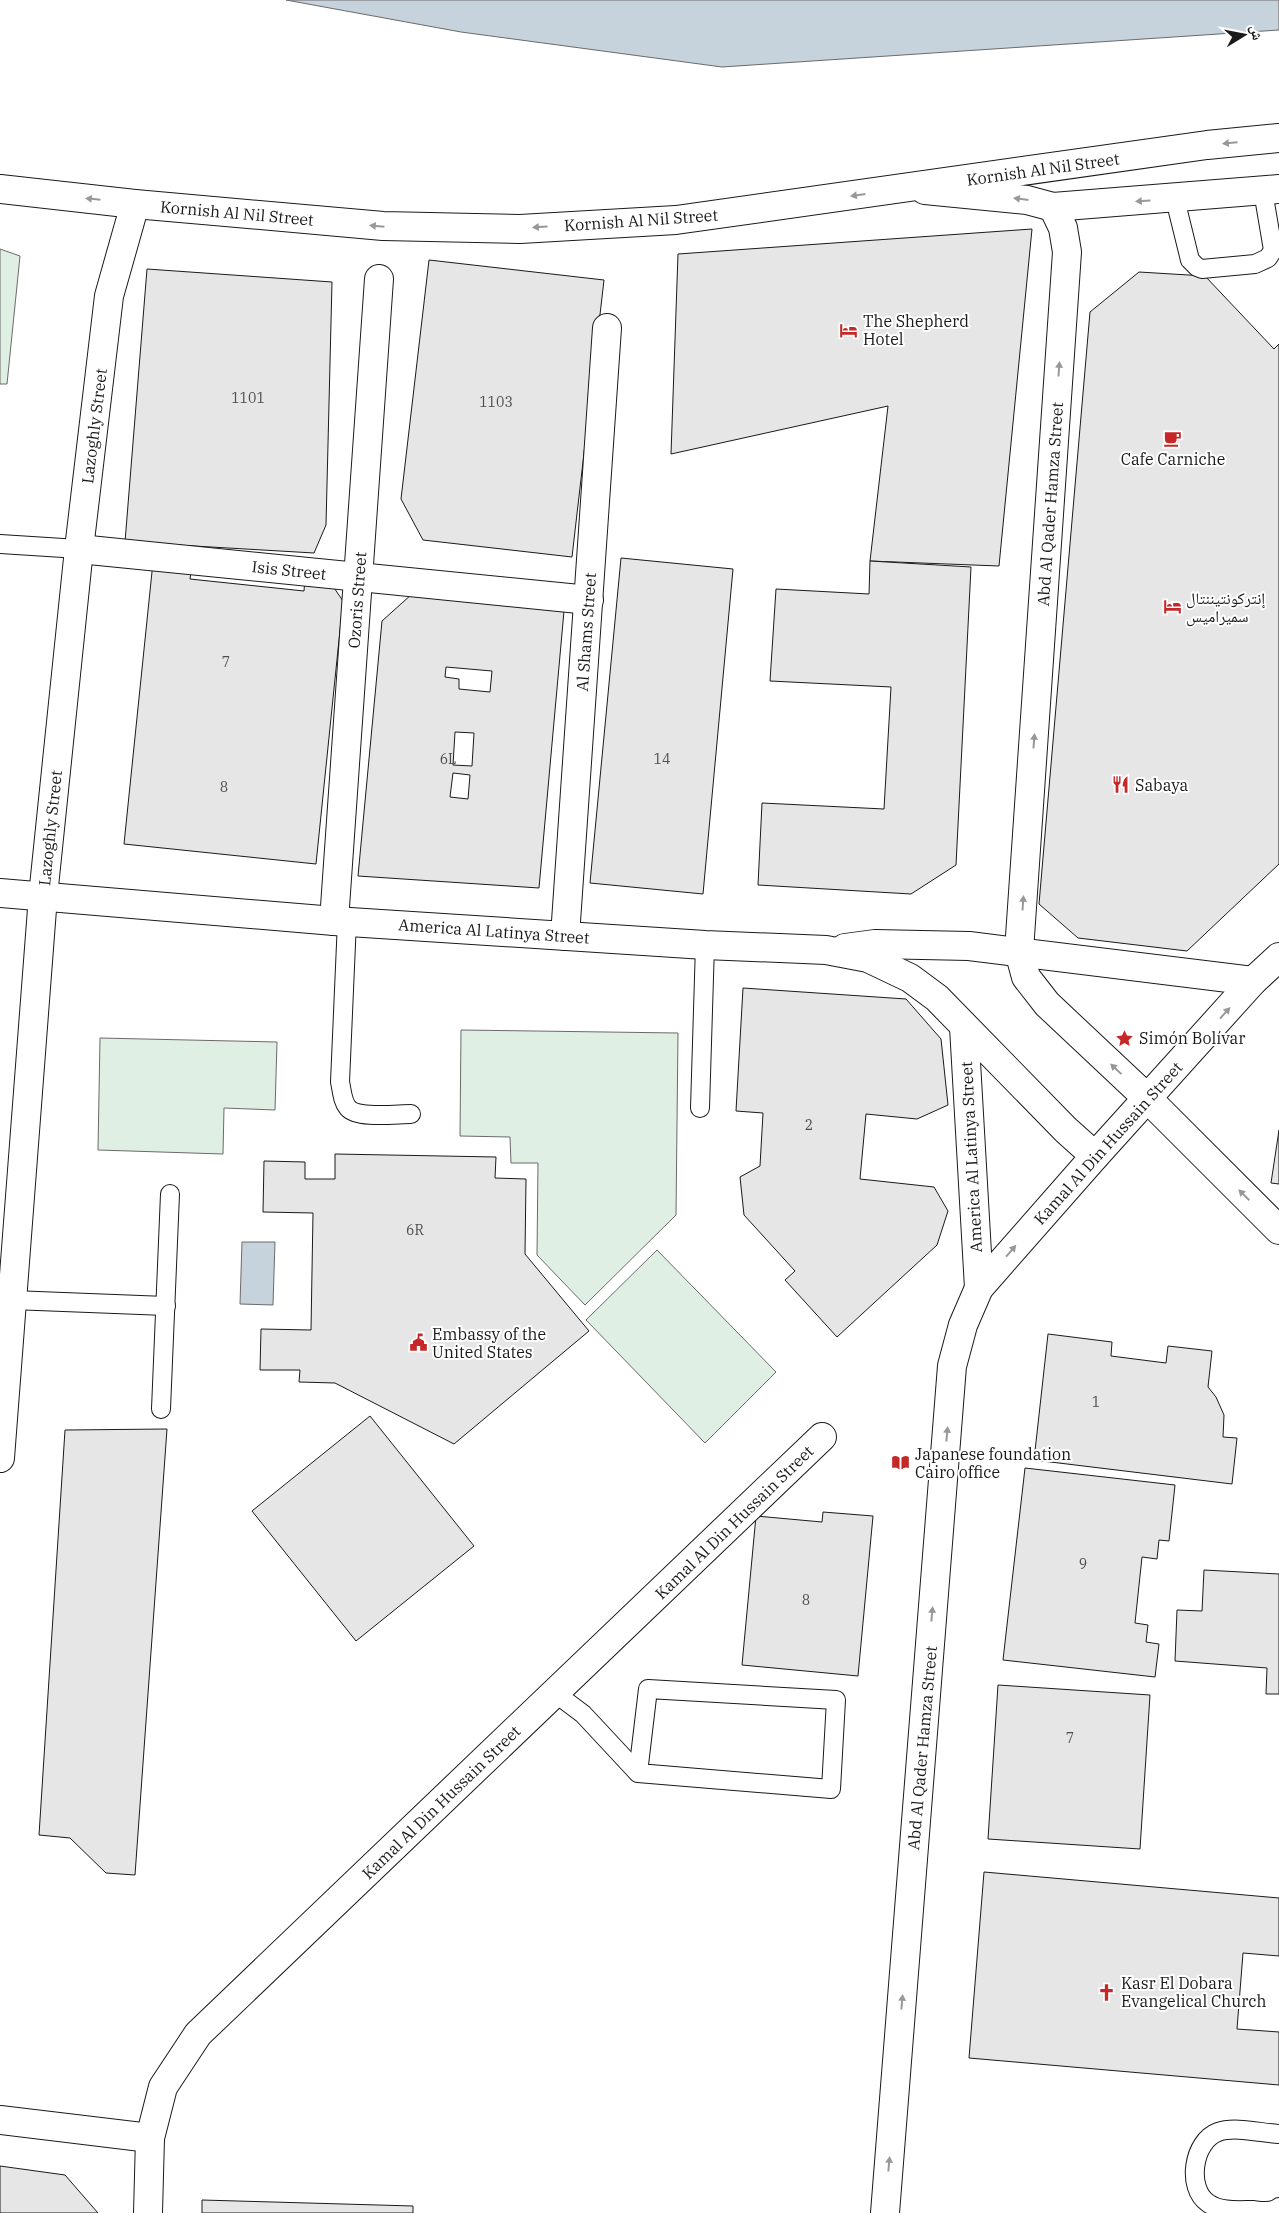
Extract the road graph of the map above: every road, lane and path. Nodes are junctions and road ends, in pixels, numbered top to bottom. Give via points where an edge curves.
1 (1279, 138) edge
2 (906, 188) junction
3 (0, 189) edge
4 (1271, 190) edge
5 (1175, 199) junction
6 (135, 204) junction
7 (1052, 208) junction
8 (1275, 240) edge
9 (379, 279) dead end
10 (607, 328) dead end
11 (0, 544) edge
12 (79, 549) junction
13 (359, 577) junction
14 (589, 600) junction
15 (0, 893) edge
16 (43, 896) junction
17 (340, 921) junction
18 (565, 936) junction
19 (705, 945) junction
20 (826, 950) junction
21 (1019, 951) junction
22 (1279, 957) edge
23 (1253, 981) junction
24 (964, 1027) junction
25 (1147, 1098) junction
26 (700, 1108) dead end
27 (410, 1114) dead end
28 (1095, 1156) junction
29 (170, 1194) dead end
30 (1279, 1230) edge
31 (979, 1288) junction
32 (12, 1300) junction
33 (166, 1306) junction
34 (161, 1409) dead end
35 (822, 1437) dead end
36 (0, 1458) edge
37 (555, 1693) junction
38 (638, 1773) junction
39 (0, 2120) edge
40 (1279, 2134) edge
41 (150, 2138) junction
42 (1279, 2207) edge
43 (148, 2213) edge
44 (885, 2213) edge

1 -> 2 main road, Kornish Al Nil Street via 1206,145
2 -> 6 main road, Kornish Al Nil Street via 676,220 520,228 384,226
7 -> 2 main road via 1027,200
6 -> 3 main road, Kornish Al Nil Street
4 - 5 main road
4 - 8 lane
5 -> 7 main road
5 - 8 lane via 1190,260 1197,267 1263,261 1273,250
6 - 12 main road, Lazoghly Street via 109,296
21 -> 7 main road, Abd Al Qader Hamza Street via 1067,252 1062,228
9 - 13 main road, Ozoris Street
10 - 14 main road, Al Shams Street
11 - 12 lane
12 - 13 main road, Isis Street
12 - 16 main road, Lazoghly Street
13 - 14 main road, Isis Street
13 - 17 main road, Ozoris Street
14 - 18 main road, Al Shams Street
15 - 16 main road, America Al Latinya Street
16 - 17 main road, America Al Latinya Street
16 - 32 main road, Lazoghly Street
17 - 18 main road, America Al Latinya Street
17 - 27 lane via 340,1082 343,1099 349,1109 360,1114
18 - 19 main road, America Al Latinya Street
19 - 20 main road, America Al Latinya Street
19 - 26 lane
20 - 21 main road via 876,944 919,944
20 - 24 main road, America Al Latinya Street via 868,958 910,978 937,998
21 - 23 main road
25 -> 21 main road, Abd Al Qader Hamza Street via 1047,1004 1026,976
22 - 23 main road, Kamal Al Din Hussain Street
25 -> 23 main road, Kamal Al Din Hussain Street
24 - 28 main road, America Al Latinya Street
24 - 31 main road, America Al Latinya Street
25 - 28 main road, Kamal Al Din Hussain Street
30 -> 25 main road, Abd Al Qader Hamza Street
31 -> 28 main road, Kamal Al Din Hussain Street
29 - 33 lane
44 -> 31 main road, Abd Al Qader Hamza Street via 952,1366 963,1325
32 - 33 lane
32 - 36 main road, Lazoghly Street
33 - 34 lane
35 - 37 main road, Kamal Al Din Hussain Street
37 - 38 lane via 583,1714
37 - 41 main road, Kamal Al Din Hussain Street via 198,2034 163,2087
38 - 38 lane via 648,1689 836,1700 831,1789
39 - 41 main road
40 - 42 lane via 1230,2130 1210,2136 1197,2153 1196,2185 1204,2200 1218,2208 1268,2211
41 - 43 main road, Kamal Al Din Hussain Street

